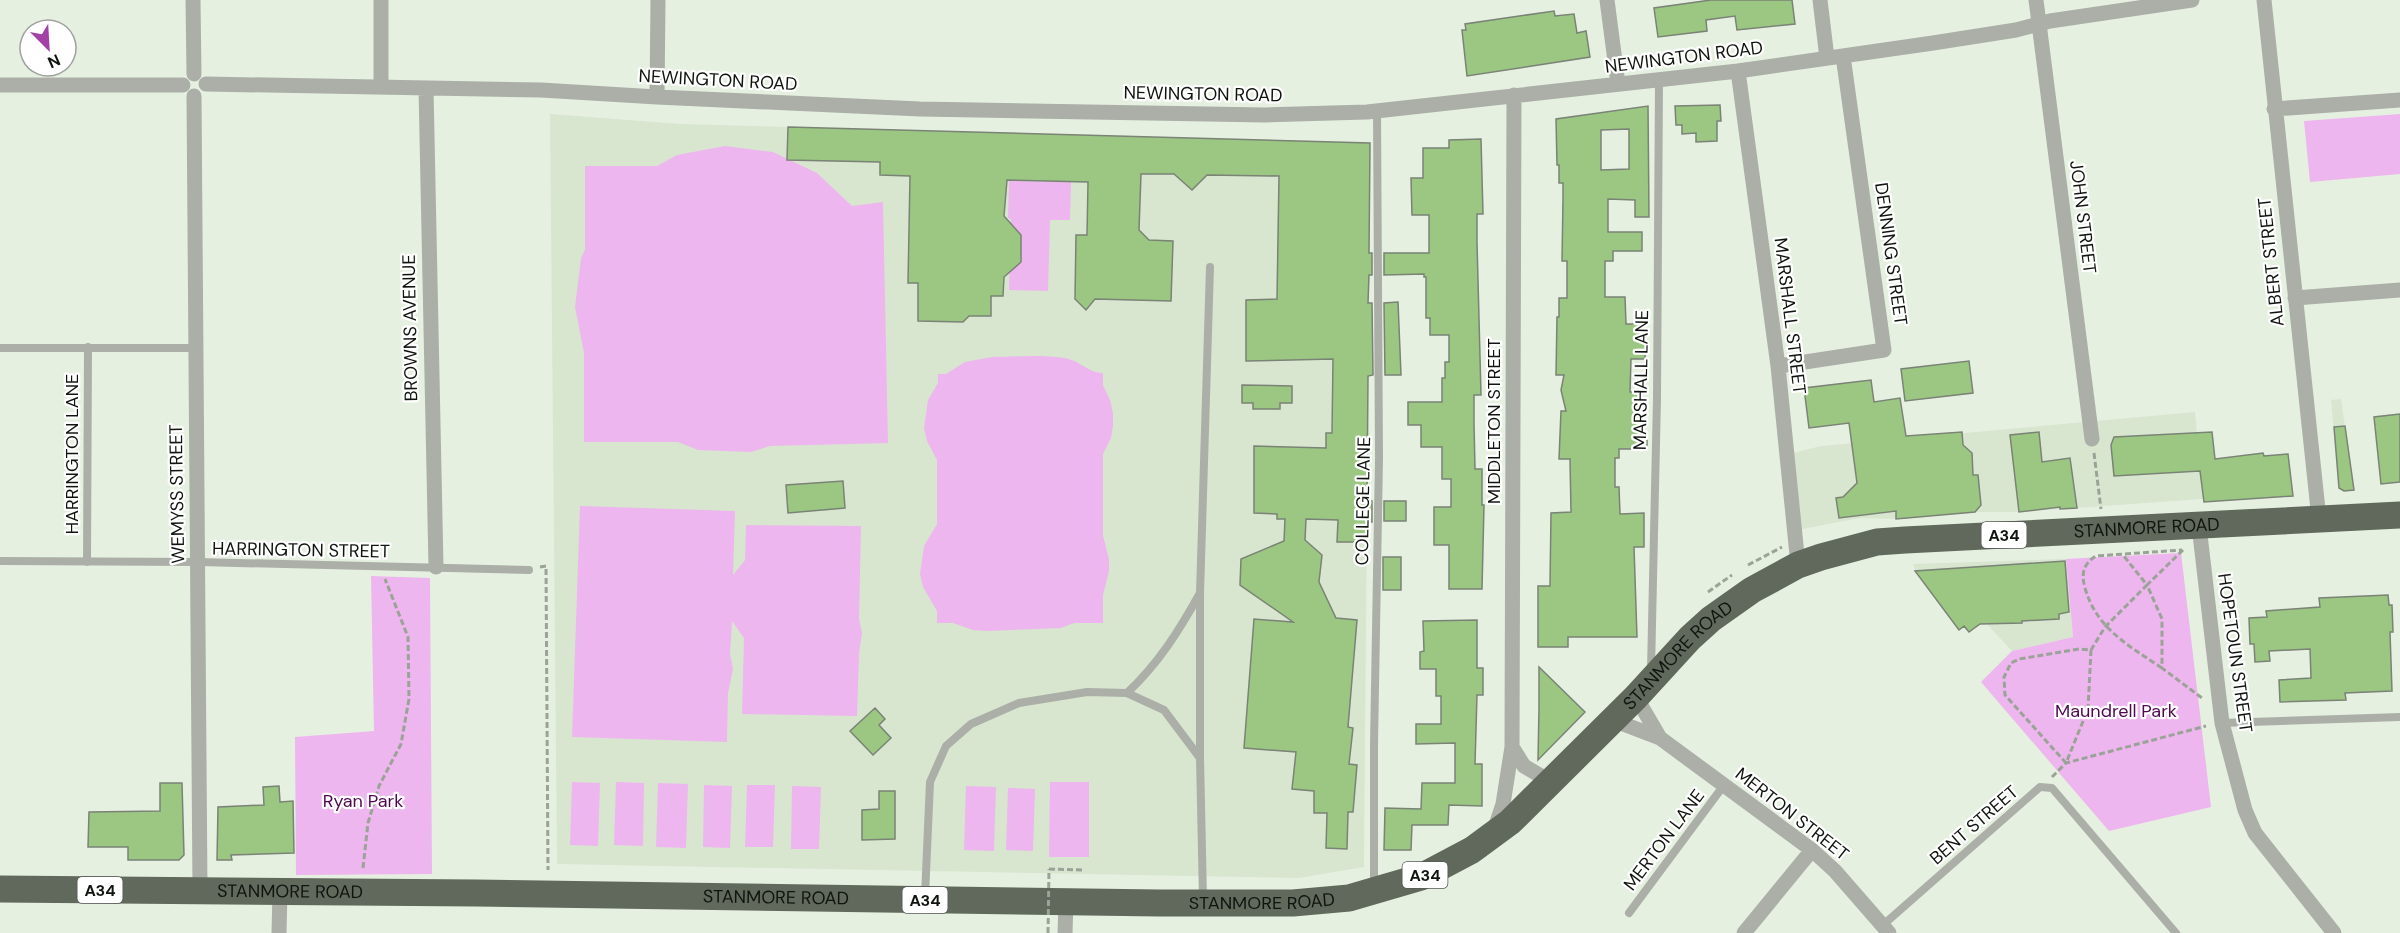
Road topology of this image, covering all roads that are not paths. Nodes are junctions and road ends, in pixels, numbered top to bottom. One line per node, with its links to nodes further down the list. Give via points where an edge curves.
1 (193, 0): 16 (street, WEMYSS STREET)
2 (381, 0): 17 (street)
3 (658, 0): 20 (street)
4 (1607, 0): 14 (street)
5 (1820, 0): 11 (street)
6 (2036, 0): 9 (street, JOHN STREET)
7 (2192, 0): 9 (street, NEWINGTON ROAD)
8 (2264, 0): 22 (street, ALBERT STREET)
9 (2039, 24): 10 (street, NEWINGTON ROAD); 31 (street, JOHN STREET)
10 (1844, 56): 11 (street, NEWINGTON ROAD); 30 (street, DENNING STREET, via 1884,350)
11 (1827, 58): 12 (street, NEWINGTON ROAD)
12 (1738, 71): 13 (street, NEWINGTON ROAD); 30 (street, MARSHALL STREET)
13 (1659, 81): 14 (street, NEWINGTON ROAD); 42 (lane, MARSHALL LANE, via 1657,398)
14 (1618, 84): 19 (street, NEWINGTON ROAD)
15 (0, 85): 16 (street)
16 (190, 85): 17 (street, NEWINGTON ROAD, via 203,93 206,84); 29 (street, WEMYSS STREET)
17 (381, 87): 18 (street, NEWINGTON ROAD)
18 (426, 88): 20 (street, NEWINGTON ROAD); 39 (street, BROWNS AVENUE)
19 (1514, 95): 23 (street, NEWINGTON ROAD); 48 (street, MIDDLETON STREET)
20 (657, 97): 23 (street, NEWINGTON ROAD, via 920,109 1265,115)
21 (2400, 100): 22 (street)
22 (2274, 110): 26 (street, ALBERT STREET)
23 (1377, 111): 54 (lane, COLLEGE LANE, via 1379,458)
24 (1210, 267): 41 (lane)
25 (2400, 290): 26 (street)
26 (2295, 298): 33 (street, ALBERT STREET)
27 (88, 347): 28 (lane); 29 (lane); 37 (lane, HARRINGTON LANE)
28 (0, 348)
29 (194, 348): 38 (street, WEMYSS STREET)
30 (1778, 366): 35 (street, MARSHALL STREET)
31 (2092, 440)
32 (2400, 515): 33 (highway, STANMORE ROAD / A34)
33 (2319, 519): 34 (highway, STANMORE ROAD / A34)
34 (2199, 526): 35 (highway, STANMORE ROAD / A34, via 1887,542); 46 (street, HOPETOUN STREET)
35 (1797, 553): 42 (highway, STANMORE ROAD / A34, via 1711,619)
36 (0, 561): 37 (lane, HARRINGTON STREET)
37 (87, 562): 38 (lane, HARRINGTON STREET)
38 (198, 562): 39 (lane, HARRINGTON STREET); 56 (street, WEMYSS STREET)
39 (435, 567): 40 (lane, HARRINGTON STREET)
40 (529, 570)
41 (1200, 593): 43 (lane, via 1178,633 1150,671); 49 (lane)
42 (1643, 688): 45 (highway, STANMORE ROAD / A34); 47 (street, MERTON STREET)
43 (1127, 693): 49 (lane, via 1164,710); 58 (lane, via 1087,692 1019,703 971,724 946,746 930,782)
44 (2400, 717): 46 (lane)
45 (1613, 720): 47 (street, MERTON STREET); 50 (highway, STANMORE ROAD / A34)
46 (2222, 723): 67 (street, HOPETOUN STREET, via 2255,833)
47 (1660, 738): 51 (street, MERTON STREET)
48 (1512, 747): 50 (street, via 1524,766); 52 (street, MIDDLETON STREET, via 1503,804)
49 (1200, 758): 60 (lane)
50 (1551, 782): 52 (highway, STANMORE ROAD / A34)
51 (1724, 785): 53 (street, MERTON STREET); 61 (lane, MERTON LANE)
52 (1492, 836): 54 (highway, STANMORE ROAD / A34, via 1421,877)
53 (1812, 850): 62 (street, MERTON STREET); 65 (street)
54 (1373, 881): 60 (highway, STANMORE ROAD / A34, via 1349,898 1293,903)
55 (0, 889): 56 (highway, STANMORE ROAD / A34)
56 (200, 891): 57 (highway, STANMORE ROAD / A34)
57 (280, 891): 58 (highway, STANMORE ROAD / A34); 63 (street)
58 (924, 900): 59 (highway, STANMORE ROAD / A34)
59 (1066, 902): 60 (highway, STANMORE ROAD / A34); 64 (street)
60 (1203, 903)
61 (1629, 913)
62 (1886, 929): 66 (lane, BENT STREET, via 2040,787 2052,788)
63 (279, 933)
64 (1065, 933)
65 (1744, 933)
66 (2176, 933)
67 (2334, 933)

